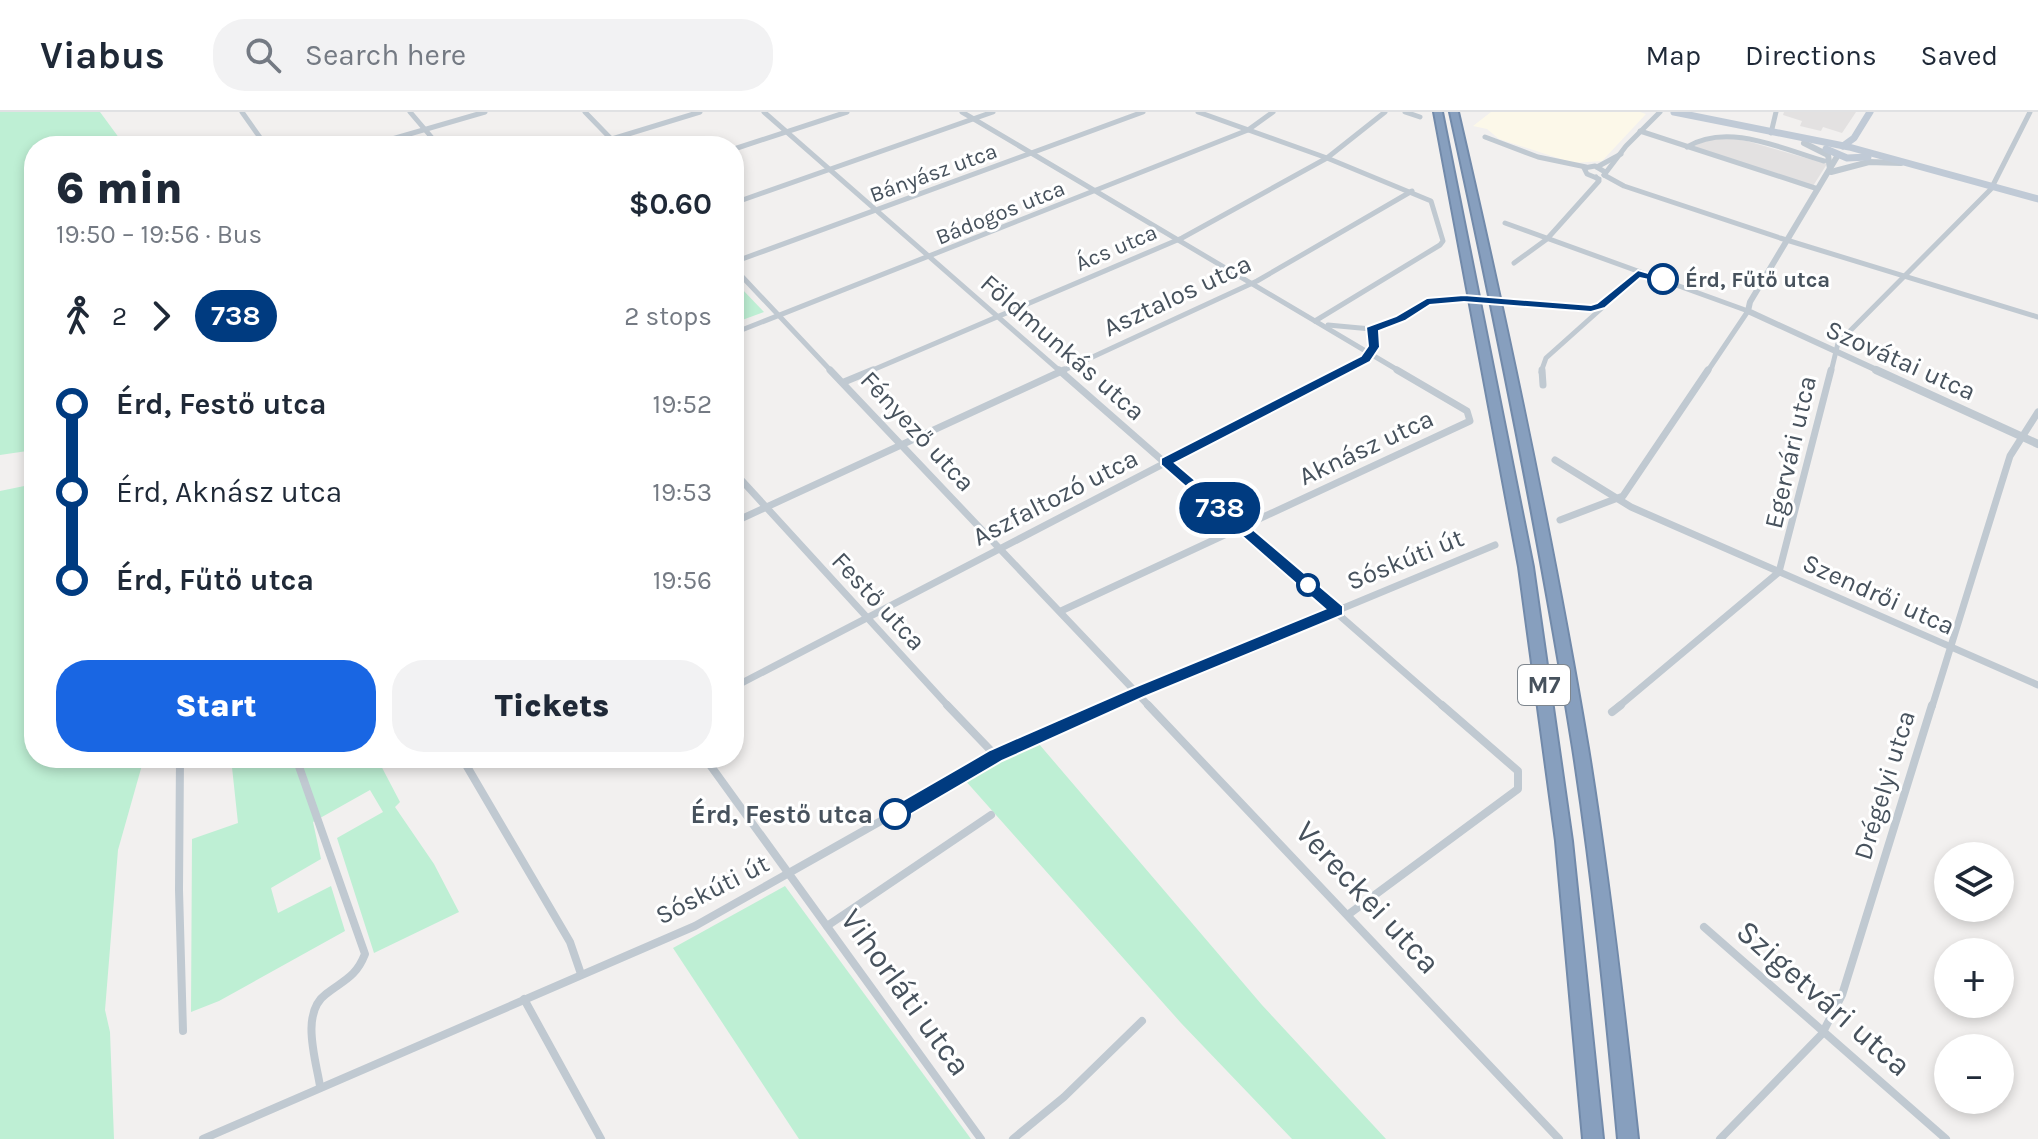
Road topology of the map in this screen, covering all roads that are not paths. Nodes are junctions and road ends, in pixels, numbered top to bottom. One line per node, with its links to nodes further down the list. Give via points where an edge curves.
1 (242, 112): 31 (street)
2 (410, 112): 26 (street)
3 (485, 112): 26 (street)
4 (585, 112): 34 (street)
5 (700, 112): 35 (street)
6 (764, 112): 29 (street, Földmunkás utca)
7 (847, 112): 29 (street)
8 (962, 112): 25 (street)
9 (993, 112): 25 (street)
10 (1143, 112): 44 (street, Bányász utca)
11 (1198, 112): 27 (street)
12 (1273, 112): 27 (street, Bádogos utca)
13 (1385, 112): 47 (street, Ács utca)
14 (1405, 112): 24 (street)
15 (1432, 112): 42 (highway)
16 (1438, 112): 42 (highway, M7)
17 (1454, 112): 40 (highway, M7)
18 (1463, 112): 40 (highway)
19 (1660, 112): 28 (street)
20 (1674, 112): 30 (main road)
21 (1776, 112): 30 (street)
22 (1870, 112): 37 (main road)
23 (2030, 112): 56 (street, Egervári utca)
24 (1420, 117)
25 (974, 119): 44 (street); 52 (street)
26 (424, 130): 32 (street); 33 (street)
27 (1248, 130): 47 (street); 58 (street, Bádogos utca)
28 (1640, 131): 41 (street); 45 (street)
29 (787, 132): 39 (street); 52 (street, Földmunkás utca)
30 (1771, 133): 38 (main road); 43 (main road)
31 (259, 136)
32 (403, 136)
33 (430, 136)
34 (609, 136)
35 (622, 136)
36 (1485, 137): 53 (street)
37 (1854, 138): 43 (main road); 46 (main road)
38 (1804, 143): 43 (main road); 54 (street, via 1828,155)
39 (744, 146)
40 (1462, 146): 134 (highway, M7, via 1567,660 1595,840)
41 (1687, 147): 49 (street, via 1702,137 1722,136); 57 (street)
42 (1445, 148): 133 (highway, M7, via 1514,498 1550,724)
43 (1838, 149): 46 (main road); 48 (main road); 54 (street)
44 (1032, 153): 58 (street); 62 (street, Bányász utca)
45 (1623, 153): 51 (street); 55 (street)
46 (1858, 153): 48 (main road); 50 (main road)
47 (1327, 158): 59 (street); 65 (street, Ács utca)
48 (1850, 158): 54 (street)
49 (1824, 161)
50 (1903, 163): 54 (street, via 1869,162); 56 (main road)
51 (1597, 167): 53 (street); 55 (street)
52 (830, 169): 60 (street); 62 (street, Földmunkás utca)
53 (1585, 170): 55 (street)
54 (1831, 172): 57 (street)
55 (1600, 175): 64 (street); 66 (street)
56 (1993, 187): 61 (main road); 72 (street, Egervári utca)
57 (1818, 189): 66 (street)
58 (1096, 191): 65 (street); 67 (street, Bádogos utca)
59 (1412, 191): 73 (street, Asztalos utca); 81 (street, via 1431,201 1443,241)
60 (744, 199)
61 (2038, 199)
62 (875, 210): 67 (street, Földmunkás utca); 68 (street, Bányász utca)
63 (1505, 223): 64 (street)
64 (1547, 239): 69 (street); 70 (street)
65 (1178, 240): 73 (street); 79 (street, Ács utca)
66 (1789, 241): 72 (street); 77 (street)
67 (929, 257): 78 (street, Bádogos utca); 79 (street, Földmunkás utca)
68 (744, 261)
69 (1514, 263)
70 (1641, 273): 76 (street); 77 (street)
71 (744, 277): 78 (street, Fényező utca)
72 (1907, 277): 80 (street); 84 (street, Egervári utca)
73 (1253, 283): 81 (street); 86 (street, Asztalos utca)
74 (1464, 299): 83 (street, via 1427,302)
75 (1505, 302): 76 (street)
76 (1601, 306): 88 (street, via 1546,358)
77 (1748, 311): 84 (street, Szovátai utca); 96 (street)
78 (778, 316): 82 (street, Bádogos utca); 87 (street, Fényező utca)
79 (998, 317): 86 (street, Földmunkás utca); 87 (street, Ács utca)
80 (2038, 317)
81 (1315, 321): 83 (street); 85 (street)
82 (744, 329)
83 (1371, 329): 85 (street)
84 (1834, 352): 90 (street, Szovátai utca); 103 (street, Egervári utca)
85 (1371, 353): 94 (street, Aszfaltozó utca); 100 (street, Aknász utca, via 1467,411 1470,421)
86 (1062, 371): 91 (street, Asztalos utca); 94 (street, Földmunkás utca)
87 (844, 382): 91 (street, Fényező utca)
88 (1543, 385)
89 (2038, 412): 90 (street, Drégelyi utca)
90 (2020, 436): 92 (street, Szovátai utca); 107 (street, Drégelyi utca)
91 (902, 444): 97 (street, Asztalos utca); 102 (street, Fényező utca)
92 (2038, 444)
93 (1555, 460): 96 (street, Szendrői utca)
94 (1166, 462): 100 (street, Földmunkás utca); 102 (street, Aszfaltozó utca)
95 (744, 483): 97 (street, Festő utca)
96 (1617, 500): 99 (street); 103 (street, Szendrői utca)
97 (767, 507): 98 (street, Asztalos utca); 106 (street, Festő utca)
98 (744, 517)
99 (1560, 520)
100 (1242, 527): 104 (street, Aknász utca); 105 (street, Földmunkás utca)
101 (1495, 545): 105 (street, Sóskúti út)
102 (1000, 548): 104 (street, Fényező utca); 106 (street, Aszfaltozó utca)
103 (1779, 572): 107 (street, Szendrői utca); 111 (street)
104 (1061, 611): 110 (street, Fényező utca)
105 (1337, 611): 110 (street, Sóskúti út); 119 (street, via 1518,771 1518,789)
106 (865, 618): 108 (street, Aszfaltozó utca); 112 (street, Festő utca)
107 (1949, 646): 109 (street, Szendrői utca); 126 (street, Drégelyi utca, via 1842,995)
108 (744, 682)
109 (2038, 685)
110 (1138, 692): 112 (street, Sóskúti út); 119 (street, Vereckei utca)
111 (1612, 712)
112 (996, 756): 118 (street, Sóskúti út)
113 (180, 768): 125 (street)
114 (300, 768): 127 (street, via 365,954 350,982 315,1006)
115 (468, 768): 122 (street, via 570,942)
116 (712, 768): 118 (street, Vihorláti utca)
117 (991, 815): 120 (street)
118 (789, 875): 120 (street, Vihorláti utca); 122 (street, Sóskúti út, via 695,926)
119 (1349, 914): 132 (street, Vereckei utca)
120 (827, 926): 130 (street, Vihorláti utca)
121 (1704, 927): 126 (street, Szigetvári utca)
122 (581, 974): 123 (street, Sóskúti út)
123 (524, 999): 127 (street, Sóskúti út); 129 (street)
124 (1142, 1021): 131 (street)
125 (183, 1031)
126 (1822, 1034): 135 (street, Drégelyi utca); 136 (street, Szigetvári utca)
127 (320, 1086): 128 (street, Sóskúti út)
128 (203, 1139)
129 (601, 1139)
130 (981, 1139)
131 (1013, 1139)
132 (1559, 1139)
133 (1593, 1139)
134 (1628, 1139)
135 (1720, 1139)
136 (1946, 1139)

